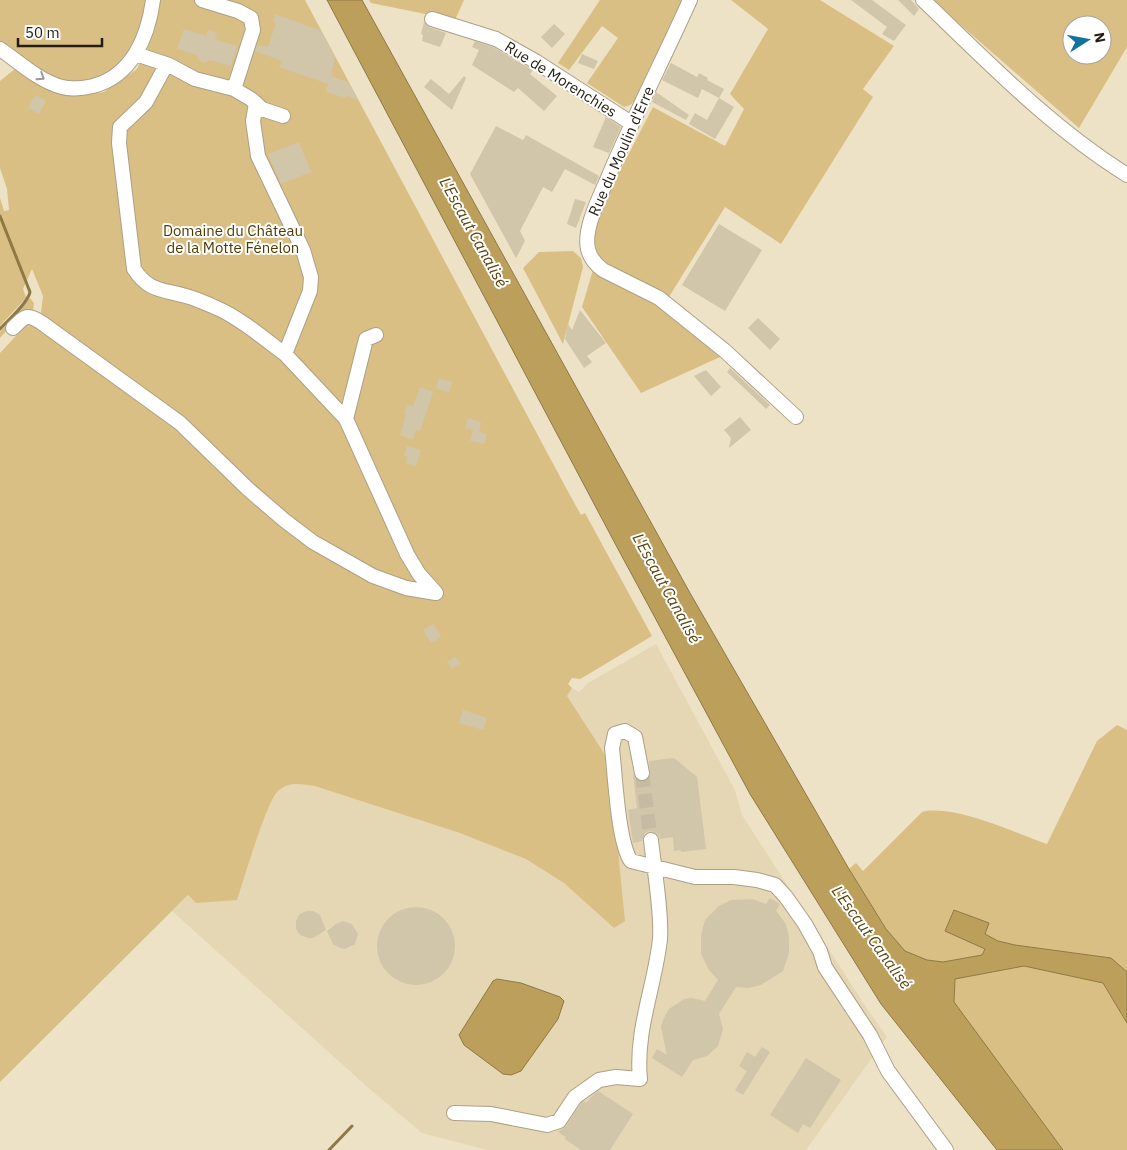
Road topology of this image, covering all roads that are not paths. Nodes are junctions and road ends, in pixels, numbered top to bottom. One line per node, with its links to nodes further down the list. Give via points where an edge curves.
1 (153, 0): 7 (street, via 145,35)
2 (202, 0): 9 (street, via 251,18 253,30)
3 (690, 0): 12 (street, Rue du Moulin d'Erre)
4 (923, 0): 13 (street, via 1024,98 1073,139)
5 (432, 18): 12 (street, Rue de Morenchies, via 496,39)
6 (0, 48): 7 (street, one-way to 7, via 50,82 72,89 108,80)
7 (136, 54): 8 (street)
8 (169, 65): 9 (street, via 195,79); 16 (street, via 146,102 120,127 134,269 149,286 186,296 233,316)
9 (234, 89): 10 (street)
10 (256, 103): 11 (street); 16 (street, via 253,122 258,156 303,250 311,276 310,292)
11 (283, 116)
12 (632, 122): 17 (street, Rue du Moulin d'Erre, via 590,221 588,248 595,264 659,298 725,352)
13 (1127, 175)
14 (13, 328): 18 (street, via 28,316 42,323 180,423 248,489 313,542 374,576 406,588 436,593 407,554)
15 (376, 335): 18 (street, via 366,339)
16 (285, 354): 18 (street)
17 (796, 417)
18 (346, 419)
19 (642, 773): 21 (street, via 635,738 625,732 615,734 612,748 626,854 631,861)
20 (650, 840): 21 (street)
21 (654, 867): 22 (street, via 660,938 641,1033 640,1079 616,1077 600,1080 575,1097 559,1121 547,1125 490,1114); 23 (street, via 695,877 734,877 775,885 805,924 825,968 870,1035 888,1071)
22 (454, 1113)
23 (946, 1150)

